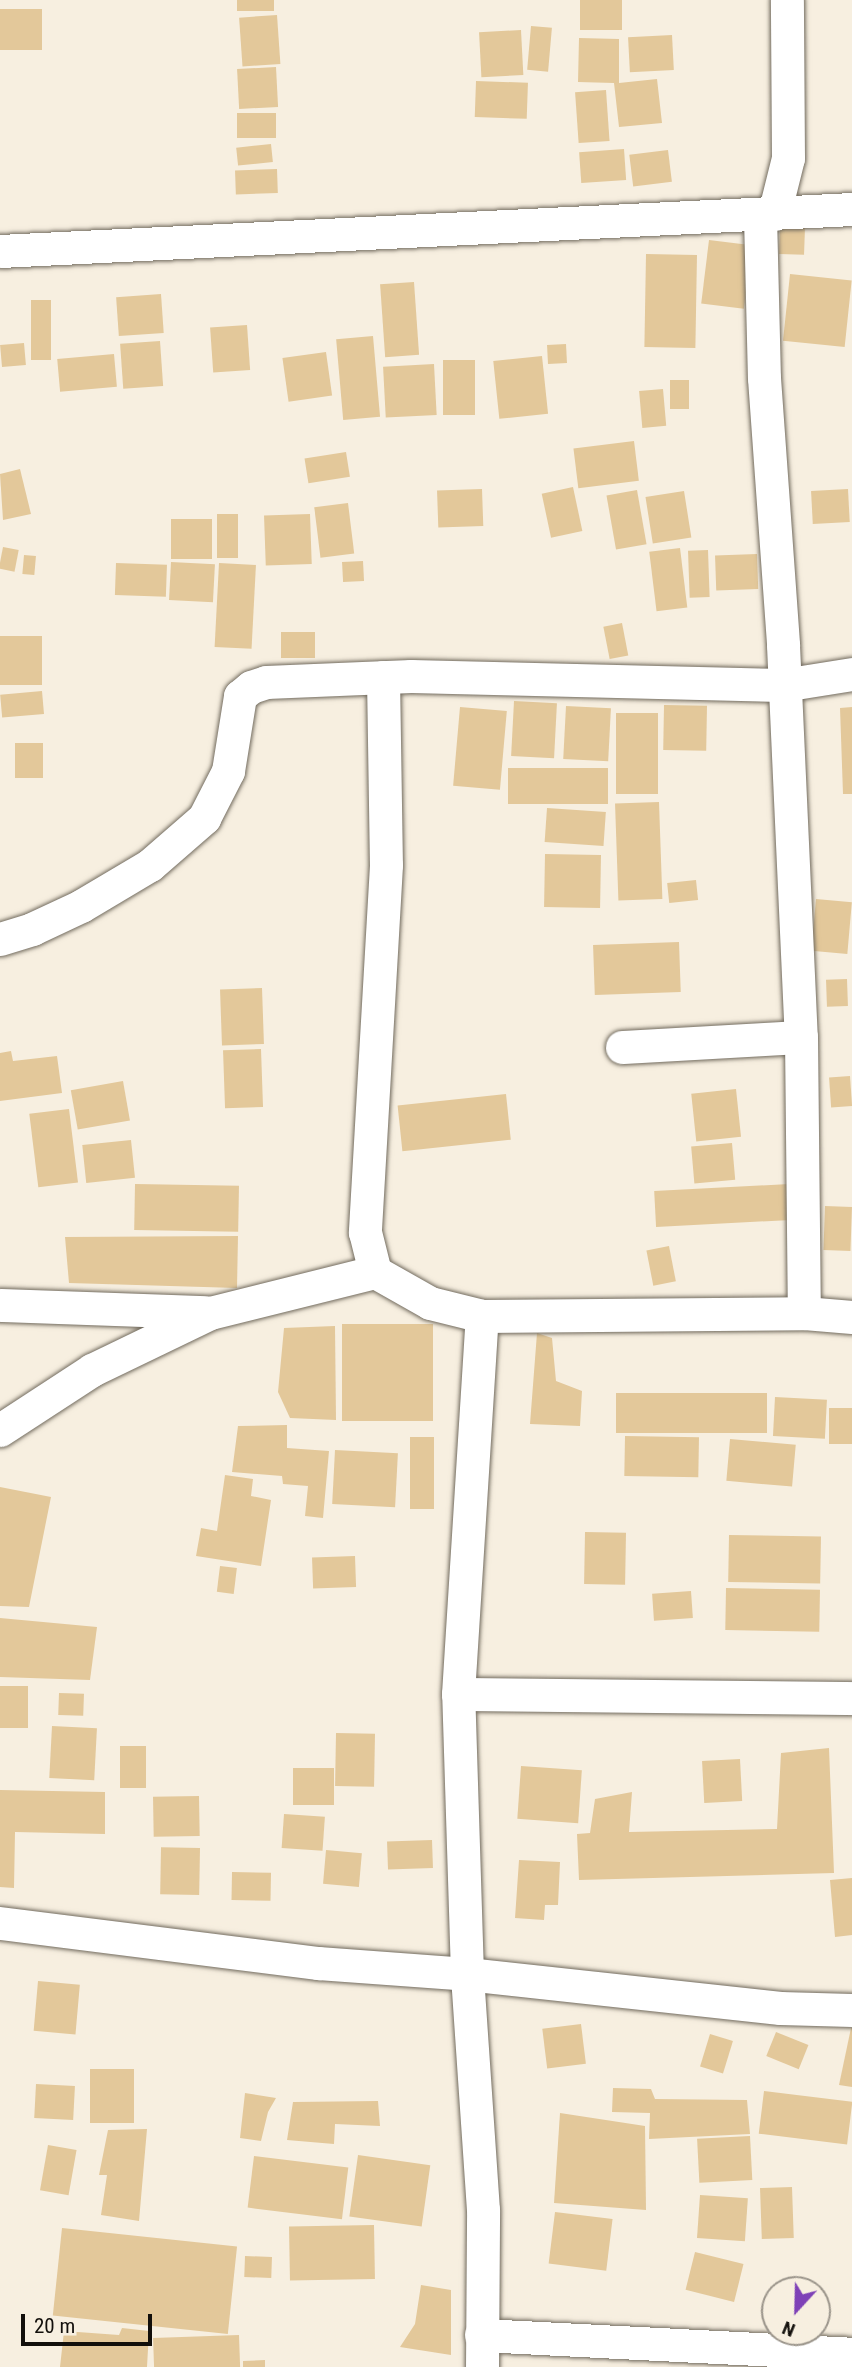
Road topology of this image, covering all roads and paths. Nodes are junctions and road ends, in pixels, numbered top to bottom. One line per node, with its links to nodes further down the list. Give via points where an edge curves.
1 (787, 0): 3 (street, via 788,158)
2 (852, 209): 3 (street)
3 (767, 215): 4 (street); 7 (street, via 764,378)
4 (0, 251)
5 (852, 674): 7 (street)
6 (383, 677): 7 (street); 8 (street, via 266,682 251,687 240,696 228,771 204,818 150,865 44,923); 11 (street, via 386,865 365,1232)
7 (783, 685): 9 (street)
8 (0, 939)
9 (801, 1037): 10 (street); 14 (street)
10 (622, 1047)
11 (375, 1272): 13 (street); 15 (street, via 430,1303)
12 (0, 1305): 13 (street)
13 (210, 1313): 17 (street, via 92,1370)
14 (804, 1313): 15 (street); 16 (street)
15 (482, 1315): 18 (street)
16 (852, 1317)
17 (0, 1430)
18 (458, 1694): 19 (street); 21 (street)
19 (852, 1698)
20 (0, 1923): 21 (street, via 317,1963)
21 (467, 1974): 22 (street, via 780,2008); 23 (street, via 483,2210)
22 (852, 2010)
23 (481, 2351): 24 (street)
24 (852, 2354)

